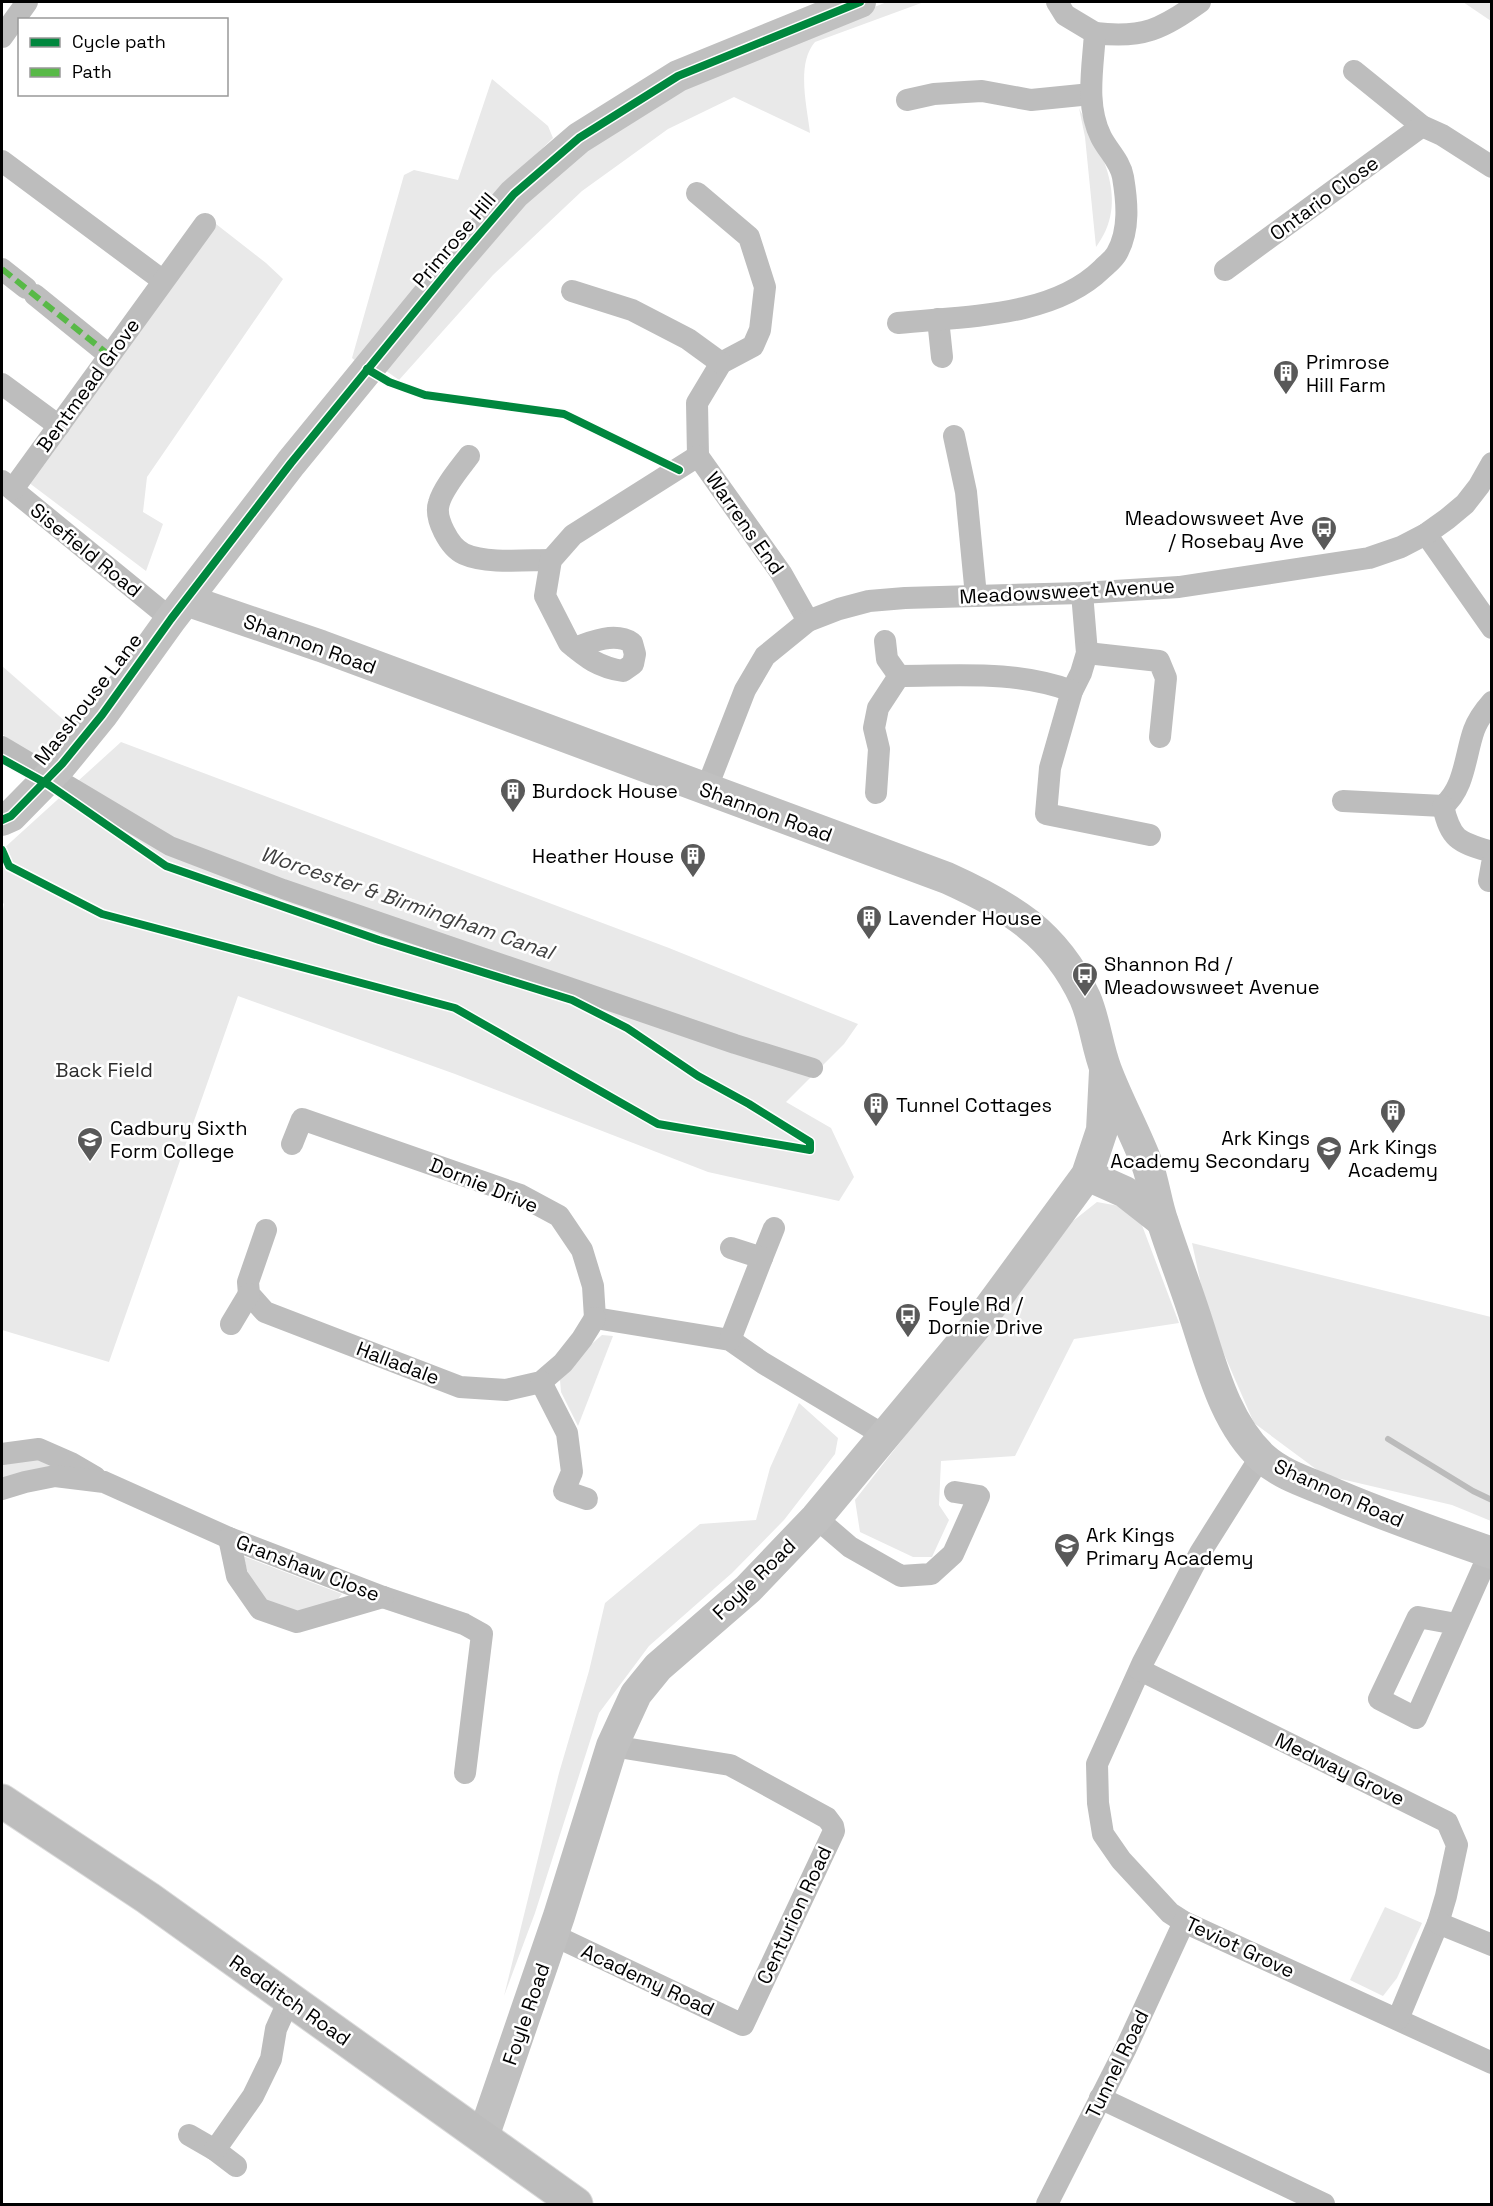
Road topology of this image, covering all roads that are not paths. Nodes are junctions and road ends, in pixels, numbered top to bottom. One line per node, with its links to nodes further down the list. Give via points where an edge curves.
1 (27, 2): 6 (street)
2 (860, 2): 35 (street, Primrose Hill, via 678,76 579,138 514,194 291,463)
3 (1057, 2): 5 (street, via 1065,15)
4 (1200, 2): 5 (street, via 1157,29 1120,36)
5 (1095, 33): 8 (street)
6 (2, 37)
7 (1354, 71): 10 (street)
8 (1091, 94): 9 (street, via 1031,100 982,91); 19 (street, via 1101,136 1122,174 1127,211 1117,254 1091,279 1060,297 1010,312)
9 (907, 100)
10 (1422, 126): 12 (street); 16 (street, Ontario Close)
11 (2, 161): 17 (street)
12 (1491, 167)
13 (697, 193): 23 (street, via 749,237 765,287 760,330 753,346)
14 (205, 224): 17 (street, Bentmead Grove)
15 (2, 269): 21 (street)
16 (1225, 270)
17 (162, 280): 21 (street, Bentmead Grove)
18 (572, 291): 23 (street, via 632,310 688,339)
19 (938, 319): 20 (street); 22 (street)
20 (898, 323)
21 (110, 355): 25 (street, Bentmead Grove)
22 (942, 357)
23 (721, 363): 28 (street, via 697,403)
24 (2, 384): 25 (street)
25 (59, 426): 30 (street, Bentmead Grove)
26 (954, 436): 34 (street, via 966,492)
27 (469, 456): 32 (street, via 438,504 443,533 453,546 464,554 497,561)
28 (698, 456): 32 (street, Warrens End, via 573,535); 36 (street, Warrens End, via 781,573)
29 (1491, 463): 31 (street, Meadowsweet Avenue, via 1465,504)
30 (7, 485): 35 (street, Sisefield Road)
31 (1426, 534): 33 (street, Meadowsweet Avenue, via 1369,558 1179,587); 37 (street)
32 (551, 560): 39 (street, via 545,596)
33 (1082, 592): 34 (street, Meadowsweet Avenue); 40 (street)
34 (976, 596): 36 (street, Meadowsweet Avenue, via 869,601)
35 (178, 610): 45 (street, Shannon Road, via 321,646); 49 (street, Masshouse Lane, via 62,764 11,816)
36 (808, 621): 45 (street, Meadowsweet Avenue, via 765,656 745,690)
37 (1491, 628)
38 (885, 641): 41 (street, via 887,659)
39 (575, 648)
40 (1087, 653): 42 (street); 44 (street, via 1159,662 1166,678)
41 (899, 676): 42 (street, via 988,674 1047,682); 46 (street, via 878,708 874,729 879,749)
42 (1072, 691): 50 (street, via 1050,768 1046,814)
43 (1491, 702): 48 (street, via 1474,728 1457,790)
44 (1160, 737)
45 (706, 790): 52 (street, Shannon Road, via 947,878 1024,919 1051,946 1085,998)
46 (876, 793)
47 (1343, 801): 48 (street)
48 (1443, 806): 51 (street, via 1455,838)
49 (2, 820)
50 (1150, 835)
51 (1491, 852)
52 (1105, 1068): 53 (street, Foyle Road); 54 (street, Shannon Road)
53 (1102, 1130): 54 (street); 57 (street, Foyle Road)
54 (1136, 1137): 56 (street, Shannon Road)
55 (292, 1144): 65 (street, Dornie Drive, via 302,1119 520,1195 559,1216 582,1250 592,1286)
56 (1147, 1165): 58 (street); 59 (street, Shannon Road)
57 (1087, 1175): 58 (street, Shannon Road); 69 (street, Foyle Road, via 976,1326)
58 (1136, 1200): 59 (street, Shannon Road)
59 (1162, 1221): 71 (street, Shannon Road, via 1211,1369 1239,1429)
60 (774, 1228): 63 (street)
61 (266, 1230): 64 (street, via 248,1282)
62 (731, 1248): 63 (street)
63 (762, 1258): 67 (street)
64 (249, 1294): 66 (street); 68 (street, Halladale, via 265,1312 460,1387 506,1390)
65 (595, 1318): 67 (street); 68 (street, Halladale, via 582,1340)
66 (231, 1324)
67 (730, 1340): 69 (street)
68 (541, 1382): 75 (street, via 567,1433 572,1472 564,1491)
69 (885, 1436): 76 (street, Foyle Road)
70 (2, 1454): 72 (street, via 39,1449)
71 (1261, 1456): 78 (street, Shannon Road, via 1277,1470 1355,1503); 81 (street, Teviot Grove, via 1200,1553)
72 (105, 1482): 73 (street, Granshaw Close, via 55,1476); 77 (street, Granshaw Close)
73 (2, 1489)
74 (955, 1492): 76 (street, via 979,1496 953,1554 931,1575 901,1575 850,1547)
75 (588, 1499)
76 (816, 1518): 82 (street, Foyle Road, via 748,1589 658,1667 636,1694)
77 (229, 1538): 79 (street, Granshaw Close); 79 (street, via 237,1576 260,1609 297,1622)
78 (1490, 1552): 80 (street)
79 (383, 1597): 83 (street, Granshaw Close, via 464,1624 482,1634)
80 (1456, 1624)
81 (1140, 1670): 85 (street, Teviot Grove, via 1097,1764 1098,1803 1104,1834 1121,1860 1170,1913); 86 (street, Medway Grove, via 1447,1822 1457,1845)
82 (612, 1746): 87 (street, Foyle Road); 91 (street, Centurion Road, via 730,1765 826,1818 833,1826)
83 (465, 1773)
84 (2, 1801): 89 (highway, Redditch Road, via 148,1898)
85 (1184, 1922): 90 (street, Teviot Grove); 93 (street, Tunnel Road)
86 (1438, 1923): 88 (street); 90 (street, Medway Grove)
87 (553, 1935): 91 (street, Academy Road); 95 (street, Foyle Road)
88 (1491, 1945)
89 (290, 2001): 95 (highway, Redditch Road); 96 (street, via 276,2029 267,2069)
90 (1398, 2019): 92 (street, Teviot Grove)
91 (742, 2025)
92 (1491, 2063)
93 (1100, 2098): 99 (street, Tunnel Road); 100 (street)
94 (189, 2135): 96 (street)
95 (483, 2137): 98 (highway, Redditch Road)
96 (215, 2150): 97 (street)
97 (236, 2166)
98 (576, 2205)
99 (1047, 2205)
100 (1324, 2205)

